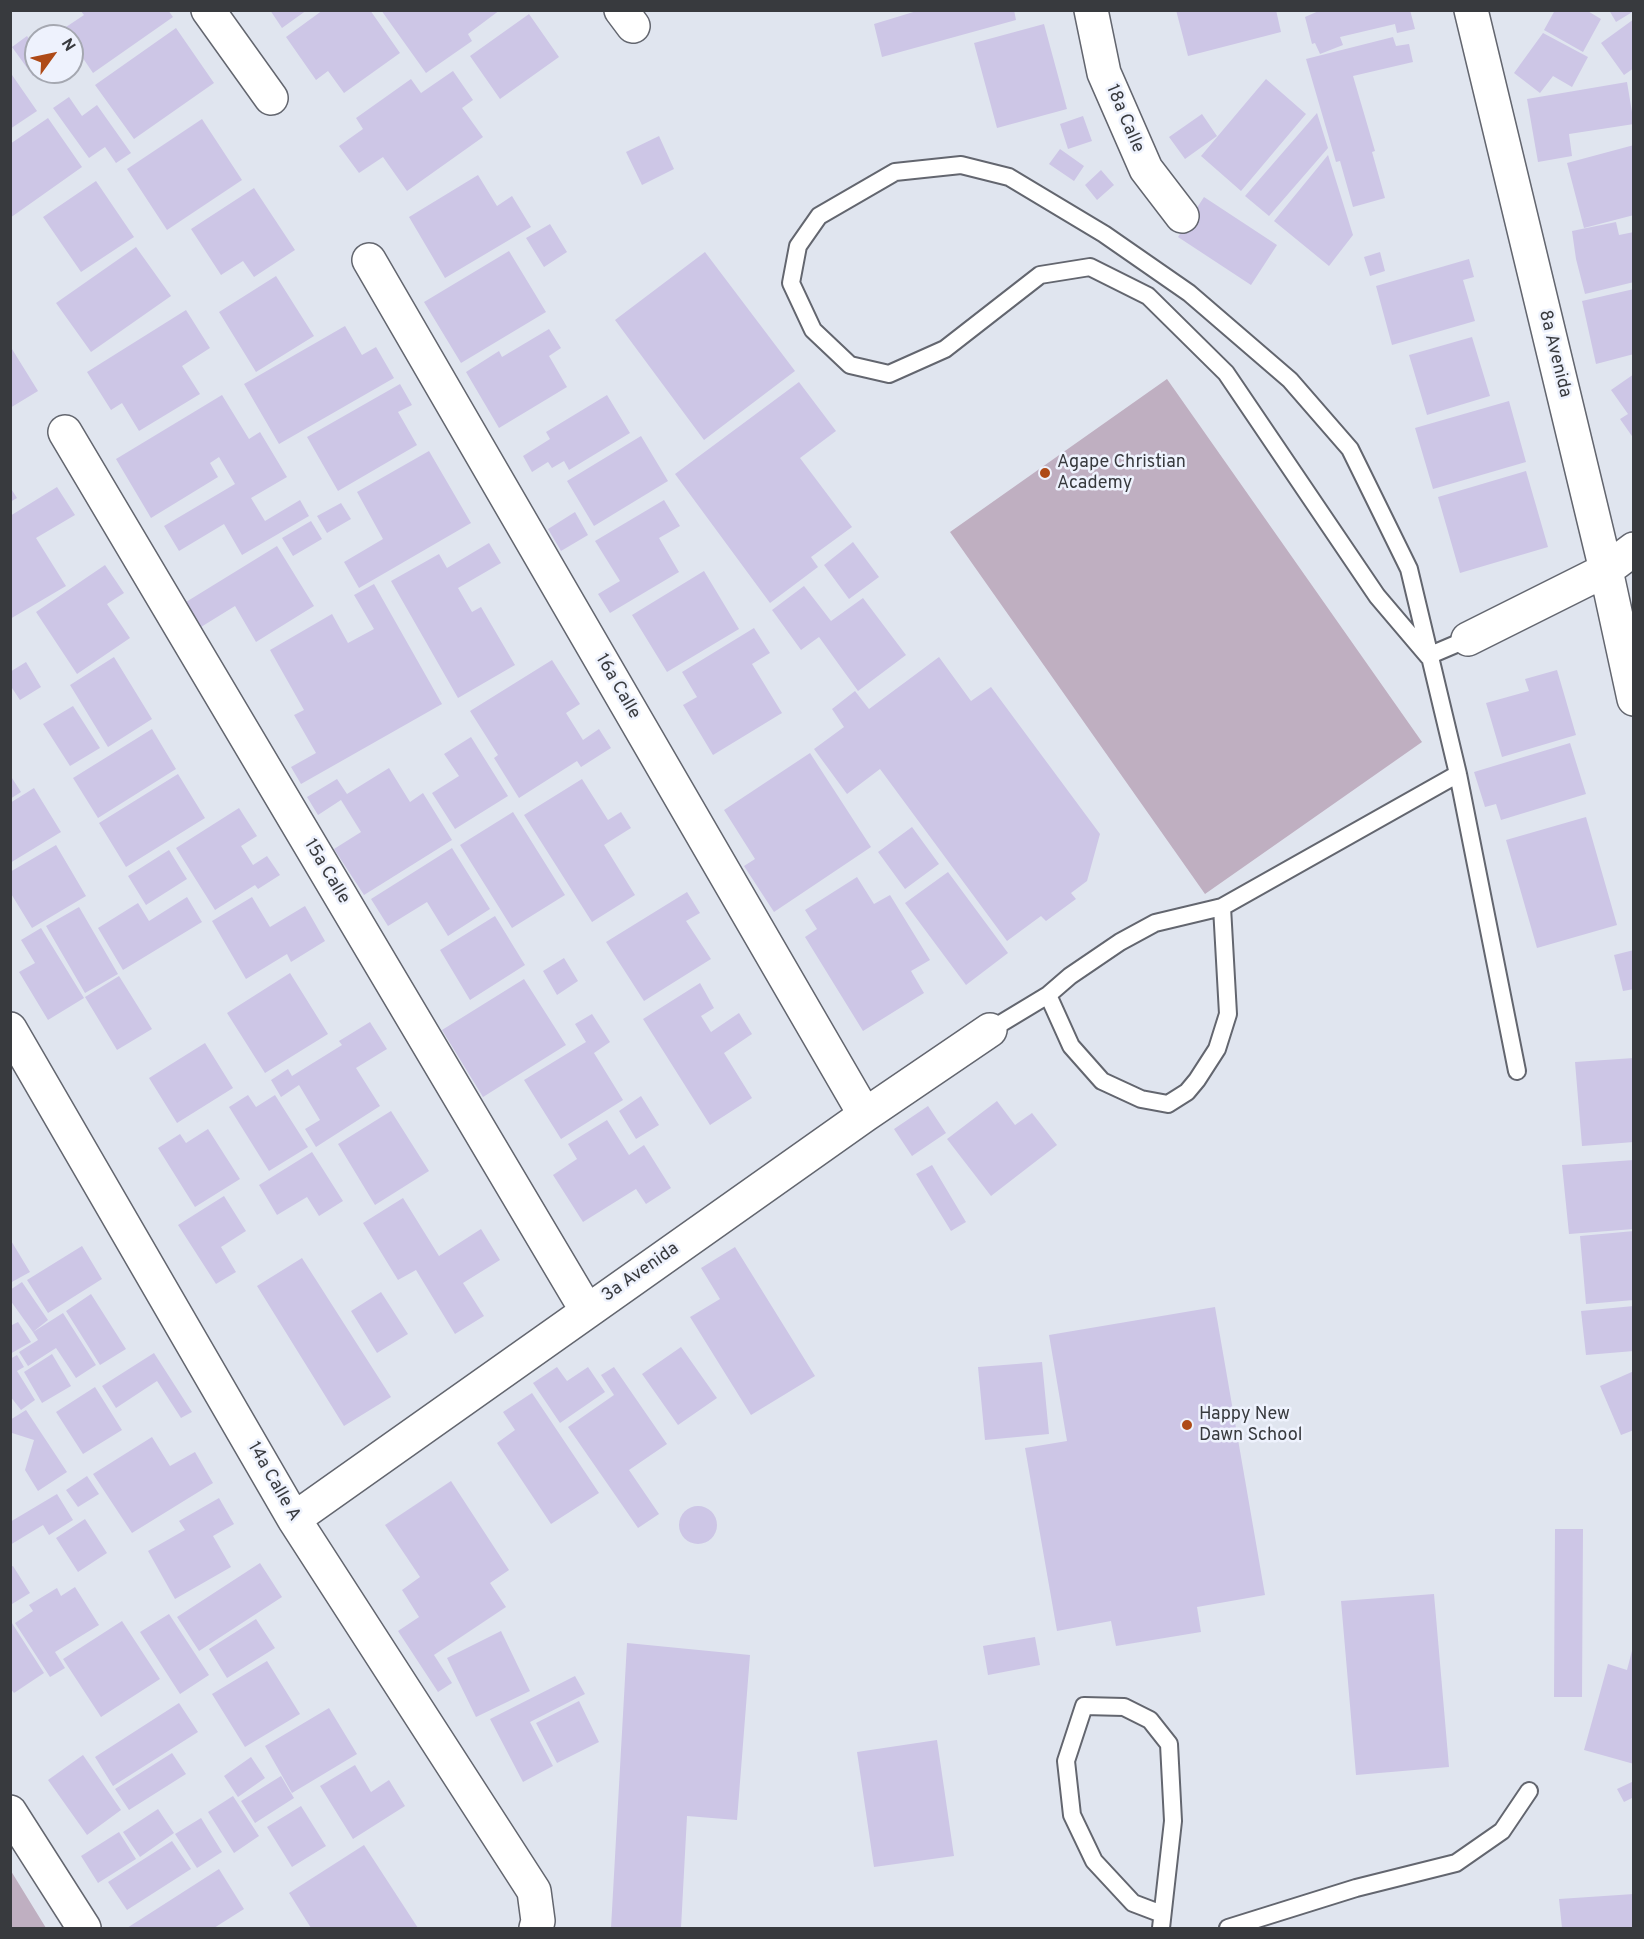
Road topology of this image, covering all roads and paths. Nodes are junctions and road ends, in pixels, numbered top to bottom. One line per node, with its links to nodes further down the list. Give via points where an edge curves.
1 (208, 10): 4 (street)
2 (1091, 10): 5 (street, 18a Calle, via 1104,73 1146,169)
3 (1478, 16): 9 (street, 8a Avenida)
4 (271, 98)
5 (1182, 216)
6 (369, 260): 19 (street, 16a Calle)
7 (66, 432): 20 (street, 15a Calle)
8 (1634, 549): 9 (street)
9 (1606, 570): 10 (street); 12 (street, 8a Avenida)
10 (1468, 639): 11 (lane)
11 (1428, 656): 11 (lane, via 1409,569 1350,449 1290,380 1189,293 1104,234 1009,177 961,165 895,172 819,216 798,246 791,283 813,330 850,365 889,374 945,349 1040,275 1090,267 1148,296 1226,373 1377,596); 13 (lane)
12 (1634, 699)
13 (1458, 774): 14 (lane); 18 (lane)
14 (1222, 908): 15 (lane, via 1155,923 1120,942); 15 (lane, via 1228,1014 1217,1049 1197,1080 1168,1104 1141,1099 1102,1081 1071,1046)
15 (1048, 995): 17 (lane)
16 (10, 1029): 21 (street, 14a Calle A)
17 (990, 1030): 19 (street, 3a Avenida)
18 (1517, 1071)
19 (865, 1114): 20 (street, 3a Avenida)
20 (587, 1311): 21 (street, 3a Avenida)
21 (294, 1519): 26 (street, 14a Calle A, via 534,1891)
22 (1529, 1791): 27 (lane, via 1503,1831 1456,1863 1356,1888)
23 (10, 1812): 25 (street)
24 (1162, 1922): 24 (lane, via 1173,1821 1169,1744 1150,1720 1124,1707 1084,1706 1065,1761 1072,1815 1094,1861 1132,1903)
25 (84, 1929)
26 (536, 1929)
27 (1228, 1929)

